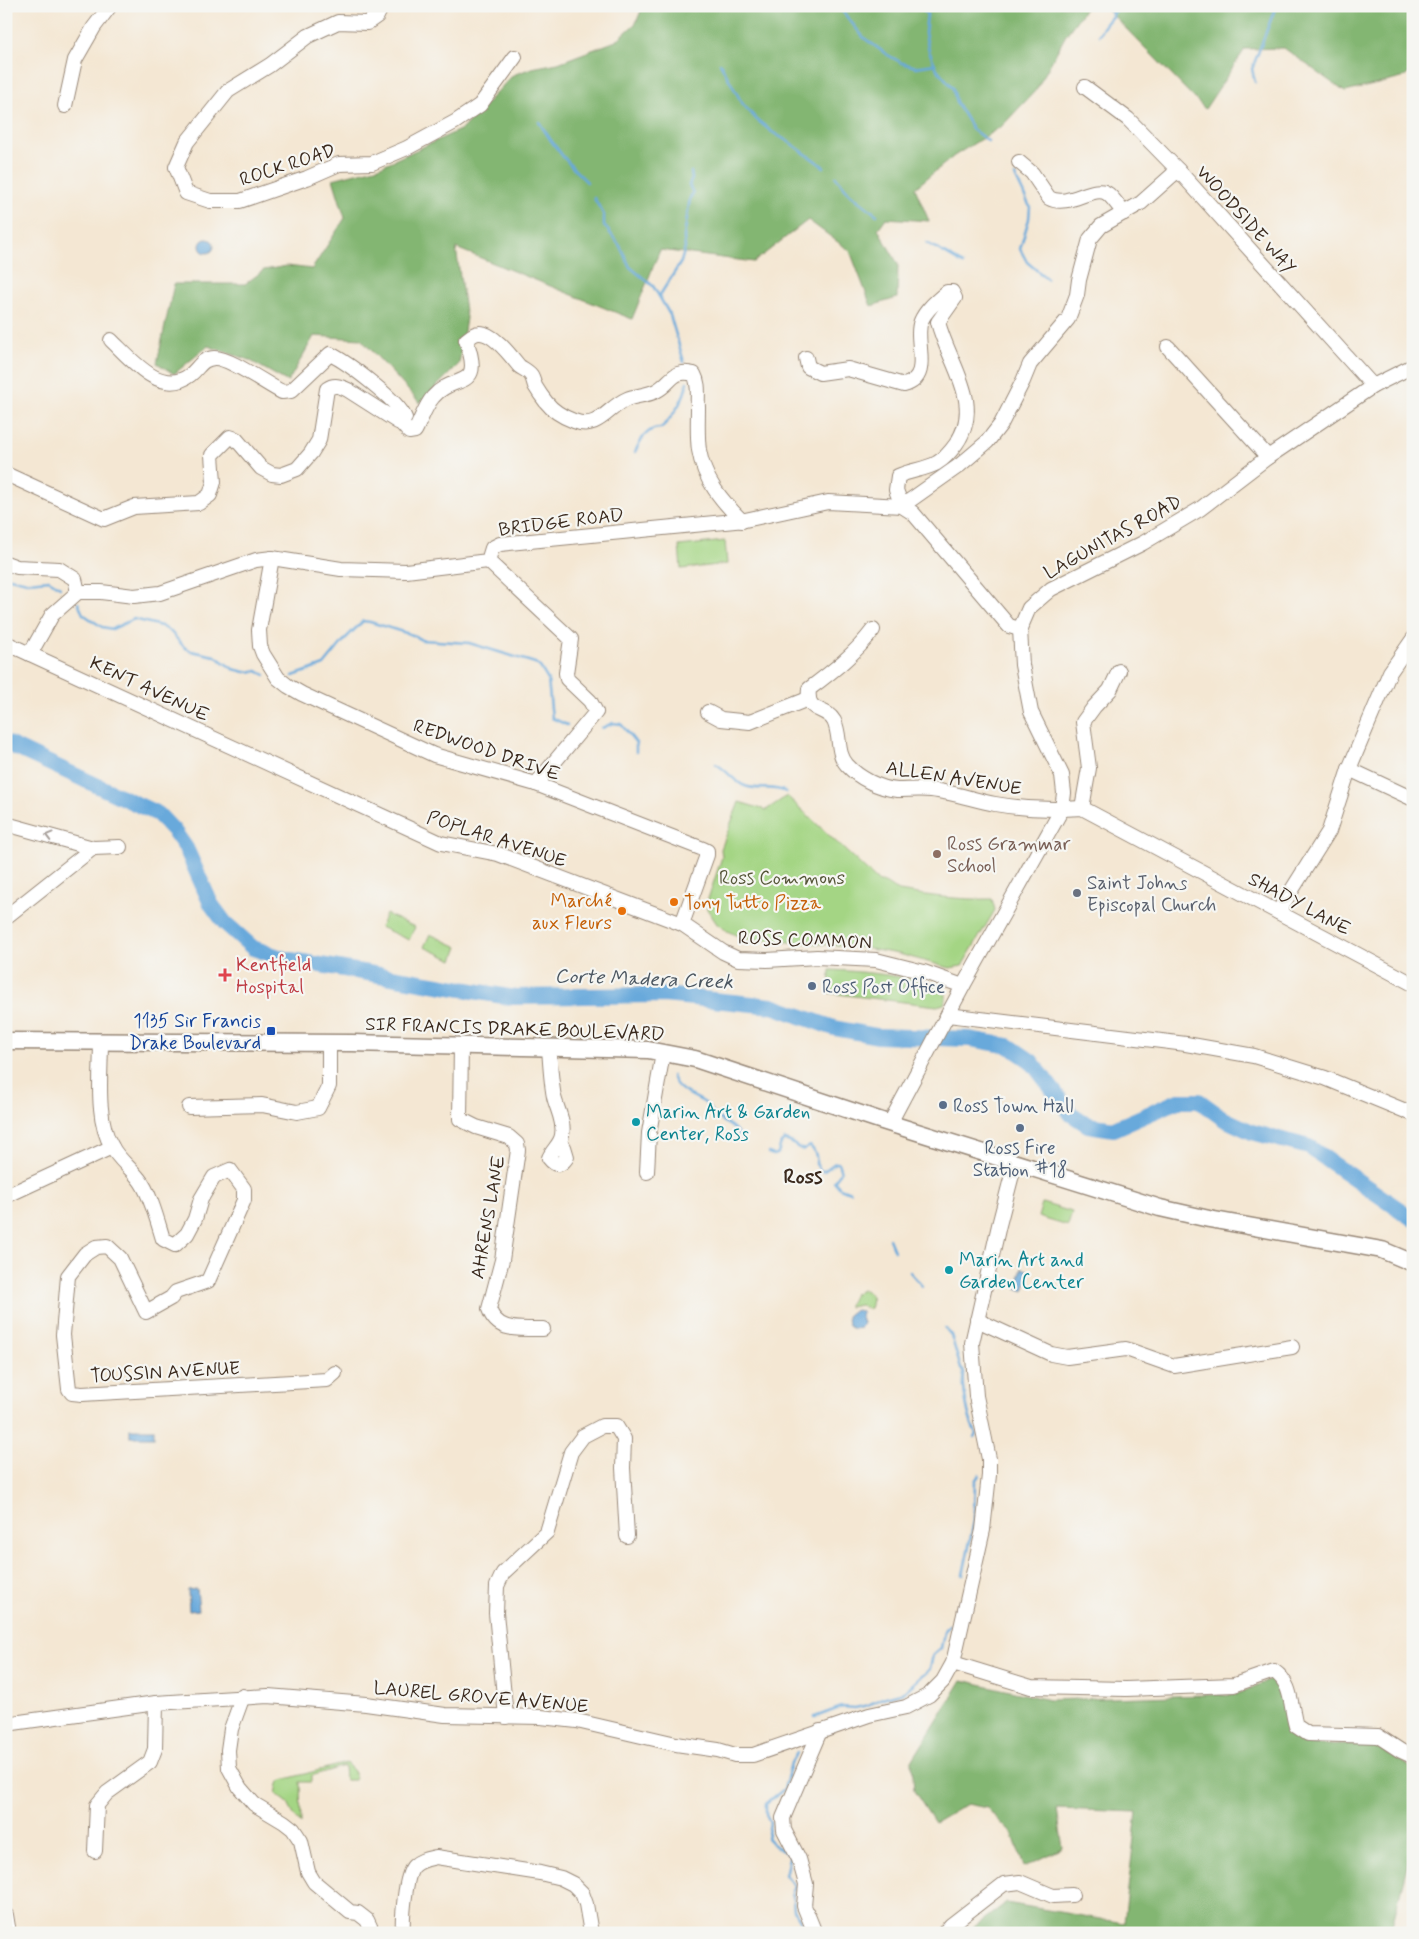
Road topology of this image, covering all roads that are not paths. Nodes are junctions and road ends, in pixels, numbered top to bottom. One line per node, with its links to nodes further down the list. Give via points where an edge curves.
1 (110, 6): 5 (street, via 75,60)
2 (382, 6): 3 (street, ROCK ROAD, via 377,16 367,23 338,22 308,36 228,91 187,142 176,167 186,193 210,201 240,201 339,164 372,163 408,148 480,105)
3 (515, 57)
4 (1085, 86): 7 (street, WOODSIDE WAY, via 1128,119)
5 (64, 106)
6 (1019, 162): 8 (street, via 1054,201 1071,200 1094,192 1107,193)
7 (1178, 170): 8 (street, via 1141,203); 13 (street, WOODSIDE WAY)
8 (1124, 213): 17 (street, via 1102,226 1090,239 1068,319 1030,364 1001,424 960,465)
9 (111, 340): 14 (street, via 150,375 166,382 182,381 203,361 215,358 228,361 282,392 292,391 330,354 344,360 401,410 405,418)
10 (1168, 347): 15 (street)
11 (806, 358): 17 (street, via 808,366 820,373 848,368 904,385 912,383 918,376 920,364 921,322 938,300 952,292 955,298 938,322 964,390 968,419 963,434 939,462 898,476 896,490)
12 (1413, 366): 13 (street, LAGUNITAS ROAD)
13 (1373, 386): 15 (street, LAGUNITAS ROAD)
14 (401, 423): 16 (street, via 348,390 332,386 327,390 319,440 297,469 281,475 272,474 261,468 236,438 230,437 212,455 214,482 210,495 199,502 134,507 104,519); 18 (street, via 410,432 415,431 433,396 463,381 472,367 466,340 480,332 490,337 532,376 546,402 559,414 576,422 592,422 628,398 646,396 658,390 676,374 694,374 699,383 699,449 706,476 721,500)
15 (1268, 457): 23 (street, LAGUNITAS ROAD, via 1200,509 1143,543 1051,589 1029,608)
16 (6, 474)
17 (902, 506): 18 (street, BRIDGE ROAD, via 828,502); 23 (street, via 913,513 1009,626)
18 (742, 520): 20 (street, BRIDGE ROAD, via 500,544 492,548)
19 (272, 558): 20 (street, BRIDGE ROAD, via 341,569 406,571); 22 (street, BRIDGE ROAD, via 256,560 160,593 134,596); 33 (street, REDWOOD DRIVE, via 259,630 260,646 278,678 302,694 434,755)
20 (488, 561): 33 (street, via 571,639 567,679 590,701 596,712)
21 (6, 563): 22 (street, via 18,567 58,569 74,579)
22 (78, 592): 27 (street, via 52,615)
23 (1020, 629): 36 (street, LAGUNITAS ROAD, via 1022,666 1031,712 1062,774)
24 (873, 630): 29 (street, via 843,664 809,689)
25 (1413, 639): 32 (street, via 1390,672)
26 (6, 642): 27 (street, KENT AVENUE)
27 (30, 654): 31 (street, KENT AVENUE)
28 (1119, 670): 35 (street, via 1110,690 1083,722 1089,768)
29 (808, 699): 30 (street, via 750,722 721,719); 36 (street, ALLEN AVENUE, via 810,704 831,717 843,760 866,781 896,790 931,790 997,804)
30 (708, 712)
31 (278, 767): 42 (street, POPLAR AVENUE, via 441,843 498,854)
32 (1349, 769): 34 (street); 40 (street, via 1329,831)
33 (536, 784): 42 (street, REDWOOD DRIVE, via 707,852)
34 (1413, 799)
35 (1082, 808): 36 (street); 40 (street, SHADY LANE)
36 (1062, 809): 44 (street, LAGUNITAS ROAD)
37 (6, 824): 39 (street, one-way to 37)
38 (120, 847): 39 (street)
39 (92, 848): 41 (street)
40 (1278, 912): 43 (street, SHADY LANE)
41 (6, 917)
42 (682, 924): 44 (street, ROSS COMMON, via 738,959 817,957 876,960)
43 (1413, 984)
44 (963, 986): 45 (street, LAGUNITAS ROAD)
45 (948, 1015): 53 (street, via 1186,1044 1254,1056 1325,1078); 54 (street, LAGUNITAS ROAD)
46 (6, 1041): 47 (main road, SIR FRANCIS DRAKE BOULEVARD)
47 (101, 1041): 48 (main road, SIR FRANCIS DRAKE BOULEVARD); 56 (street, TOUSSIN AVENUE, via 101,1111)
48 (329, 1042): 49 (main road, SIR FRANCIS DRAKE BOULEVARD); 52 (street, via 329,1086 318,1108 297,1112 262,1105)
49 (461, 1045): 50 (main road, SIR FRANCIS DRAKE BOULEVARD); 62 (street, AHRENS LANE, via 460,1119 509,1137 517,1144 518,1150 502,1260 489,1309 495,1320 507,1328)
50 (549, 1047): 51 (main road, SIR FRANCIS DRAKE BOULEVARD, via 640,1049); 55 (street, via 554,1098 562,1126)
51 (663, 1053): 54 (main road, SIR FRANCIS DRAKE BOULEVARD, via 704,1062); 58 (street, via 649,1133)
52 (189, 1107)
53 (1413, 1114)
54 (890, 1123): 57 (main road, SIR FRANCIS DRAKE BOULEVARD)
55 (559, 1144)
56 (112, 1147): 59 (street); 64 (street, TOUSSIN AVENUE, via 141,1181 163,1239 175,1245 187,1234 214,1177 230,1170 244,1188 244,1200 208,1282 176,1292 146,1312 120,1258 107,1246 96,1247 85,1254 68,1276 64,1310 63,1335 72,1393 327,1380)
57 (1015, 1163): 60 (main road, SIR FRANCIS DRAKE BOULEVARD, via 1160,1208 1382,1250); 61 (street, LAUREL GROVE AVENUE)
58 (647, 1172)
59 (6, 1196)
60 (1413, 1263)
61 (977, 1320): 63 (street, via 1051,1354 1067,1357 1126,1349 1174,1366); 66 (street, LAUREL GROVE AVENUE, via 972,1363 989,1459 988,1475 983,1530)
62 (543, 1329)
63 (1292, 1347)
64 (335, 1373)
65 (627, 1536): 69 (street, via 624,1439 616,1426 602,1426 583,1436 572,1452 546,1532 503,1573 496,1586)
66 (953, 1663): 71 (street, LAUREL GROVE AVENUE, via 943,1682 929,1696); 72 (street, via 1040,1688 1234,1685 1274,1671 1289,1687 1296,1726 1308,1734 1378,1736)
67 (242, 1696): 68 (street, LAUREL GROVE AVENUE); 69 (street, LAUREL GROVE AVENUE, via 354,1703 445,1715); 77 (street, via 228,1750 229,1768 240,1788 254,1804 293,1829 301,1840 308,1872 314,1882 350,1912 367,1920)
68 (156, 1703): 70 (street, LAUREL GROVE AVENUE); 73 (street, via 155,1749 150,1762 107,1793 97,1805)
69 (506, 1717): 71 (street, LAUREL GROVE AVENUE, via 541,1716 577,1721 735,1755 752,1755)
70 (6, 1724)
71 (820, 1731): 80 (street, via 784,1818 784,1830 799,1859 806,1884 804,1906)
72 (1412, 1756)
73 (95, 1851)
74 (1072, 1895): 81 (street, via 1053,1896 1020,1882 1004,1884)
75 (6, 1915): 76 (street)
76 (9, 1933)
77 (373, 1933)
78 (403, 1933): 79 (street, via 402,1918 412,1868 422,1860 436,1857 540,1873 573,1884 582,1893)
79 (591, 1933)
80 (815, 1933)
81 (944, 1933)

